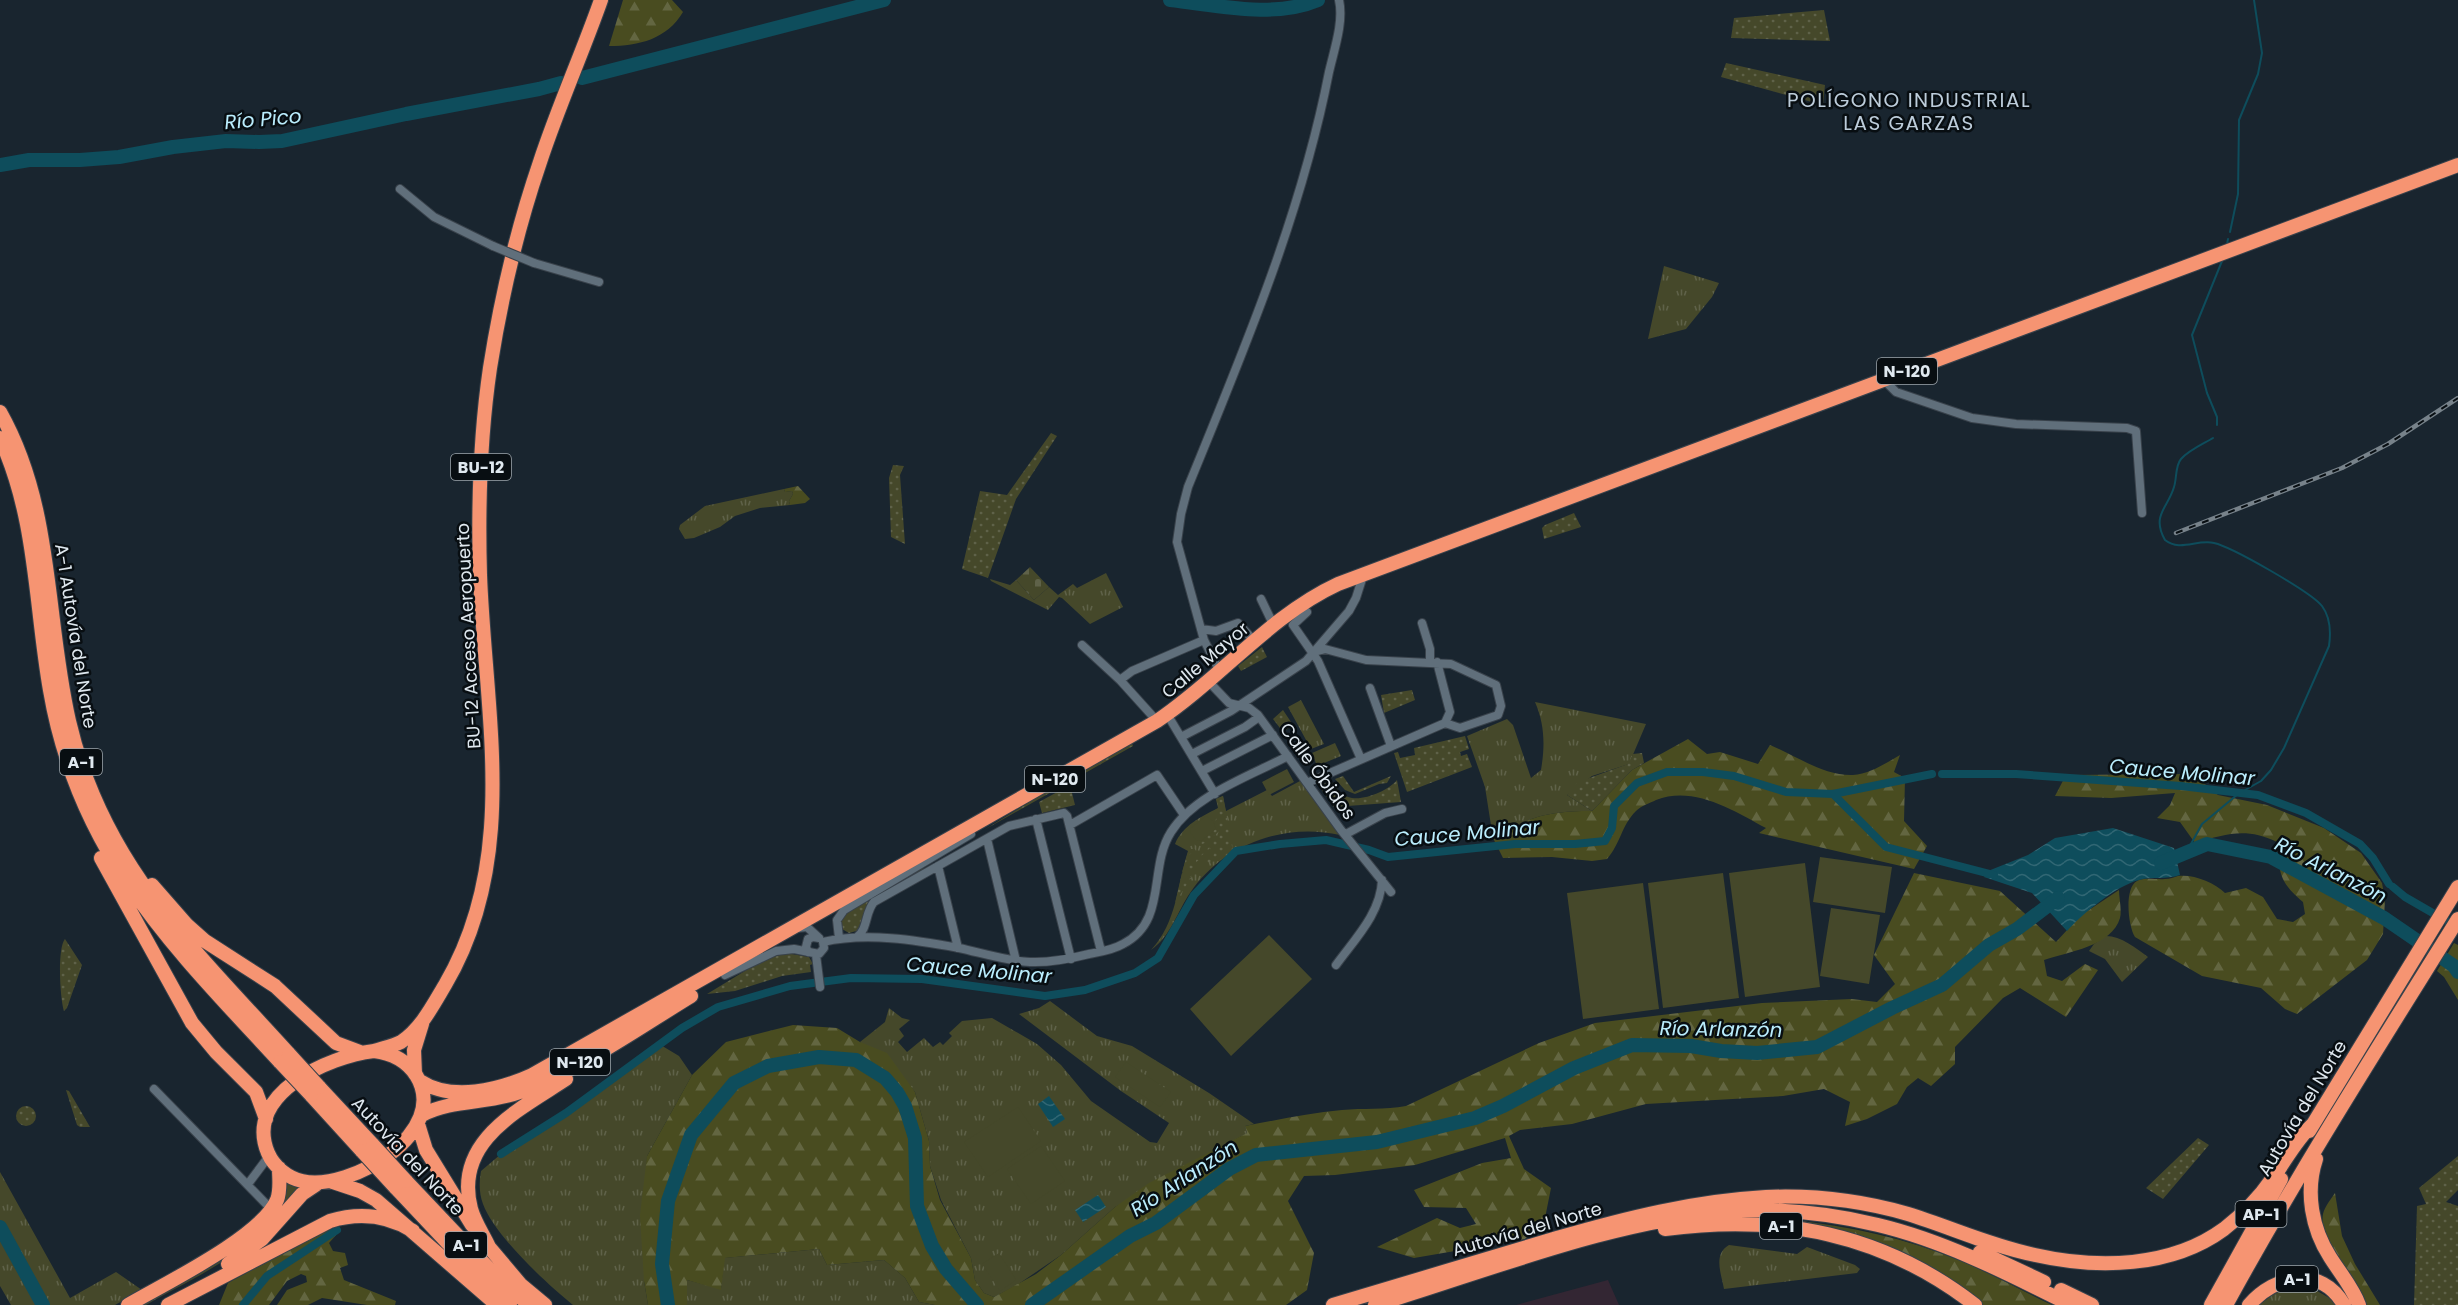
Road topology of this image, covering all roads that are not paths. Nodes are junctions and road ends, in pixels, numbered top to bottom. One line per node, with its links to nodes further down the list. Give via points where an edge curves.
1 (602, 0): 65 (highway, BU-12 Acceso Aeropuerto / BU-12, via 533,183 499,315 484,420 480,502 483,630 494,769 490,850 470,932 453,971)
2 (1339, 0): 15 (street, Calle Óbidos, via 1340,21 1319,126 1292,219 1181,514 1178,542)
3 (2458, 165): 6 (highway, N-120)
4 (399, 189): 5 (street, bridge, via 434,217 493,246)
5 (599, 282)
6 (1884, 380): 9 (street, via 1896,392 1972,418 2136,431); 10 (highway, N-120)
7 (0, 412): 38 (highway, A-1 Autovía del Norte / A-1, via 26,467 39,512 63,692 74,741)
8 (0, 438): 36 (highway, A-1 Autovía del Norte / A-1, via 15,472 27,516 50,691)
9 (2142, 513)
10 (1363, 574): 14 (highway, Calle Mayor / N-120, via 1320,592); 19 (street, via 1349,611)
11 (1261, 599): 14 (street, Calle Mayor)
12 (1307, 612): 19 (street, via 1293,624)
13 (1422, 623): 20 (street)
14 (1275, 626): 17 (highway, Calle Mayor / N-120)
15 (1202, 629): 16 (street, Calle Óbidos); 17 (street, via 1216,631 1238,623)
16 (1204, 640): 21 (street, Calle Óbidos); 22 (street)
17 (1255, 642): 21 (highway, Calle Mayor / N-120)
18 (1082, 645): 22 (street)
19 (1313, 652): 20 (street, via 1325,649 1366,660); 24 (street, via 1304,663); 33 (street)
20 (1434, 662): 27 (street, via 1450,712); 27 (street, via 1451,664 1496,686 1502,706 1498,715 1463,728)
21 (1214, 677): 24 (street, Calle Óbidos, via 1229,703); 25 (highway, Calle Mayor / N-120)
22 (1120, 680): 25 (street)
23 (1370, 688): 30 (street)
24 (1239, 706): 26 (street, Calle Óbidos, via 1249,708); 29 (street)
25 (1162, 717): 29 (street); 39 (highway, N-120)
26 (1259, 717): 28 (street, Calle Óbidos); 31 (street)
27 (1445, 723): 30 (street)
28 (1273, 735): 32 (street, Calle Óbidos); 34 (street)
29 (1181, 737): 31 (street)
30 (1391, 746): 33 (street)
31 (1191, 754): 34 (street)
32 (1288, 756): 35 (street, Calle Óbidos); 37 (street)
33 (1361, 759): 35 (street)
34 (1202, 771): 37 (street)
35 (1307, 783): 44 (street, Calle Óbidos)
36 (78, 791): 68 (highway, A-1 Autovía del Norte / A-1, via 104,846 149,915 182,955); 71 (highway, via 81,809 103,862 178,1000 204,1039 256,1092)
37 (1215, 794): 41 (street)
38 (94, 797): 67 (highway, via 135,864 187,926 275,986 336,1043); 68 (highway, A-1 Autovía del Norte / A-1, via 121,854 148,894)
39 (1007, 806): 45 (highway, N-120); 54 (street, via 986,825 844,910 837,920)
40 (1402, 809): 44 (street, via 1385,813)
41 (1184, 815): 43 (street, via 1157,775); 58 (street, via 1163,848 1154,906 1147,924 1124,944)
42 (1036, 819): 43 (street, via 1065,814); 46 (street, via 1009,826); 60 (street)
43 (1070, 825): 58 (street)
44 (1346, 834): 48 (street, Calle Óbidos)
45 (953, 838): 52 (highway, N-120, via 890,880); 56 (highway, N-120)
46 (987, 839): 47 (street); 61 (street)
47 (938, 866): 53 (street, via 872,904); 57 (street)
48 (1382, 880): 49 (street, Calle Óbidos); 62 (street, via 1377,906)
49 (1391, 892)
50 (2455, 893): 73 (highway, Autovía del Norte / AP-1)
51 (2458, 919): 74 (highway, Autovía del Norte / AP-1)
52 (807, 927): 55 (street); 56 (street); 63 (highway, N-120)
53 (860, 934): 54 (street); 57 (street)
54 (839, 938): 55 (street)
55 (821, 940): 59 (street, via 823,950); 59 (street, via 811,938 807,942)
56 (760, 946): 69 (highway, N-120, via 511,1084 465,1092 430,1088)
57 (958, 948): 61 (street)
58 (1101, 951): 60 (street)
59 (812, 953): 63 (street, via 776,951); 64 (street)
60 (1071, 959): 61 (street)
61 (1016, 961)
62 (1336, 965)
63 (724, 975): 66 (highway, N-120)
64 (820, 987)
65 (423, 1021): 67 (highway, BU-12, via 401,1041); 69 (highway, BU-12, via 414,1050)
66 (633, 1031): 72 (highway, N-120, via 522,1091 440,1107); 83 (highway, via 504,1121 478,1148 471,1167 469,1193 477,1224)
67 (367, 1052): 69 (highway, N-120, via 395,1056); 71 (highway, via 301,1076 275,1102)
68 (284, 1058): 79 (highway, Autovía del Norte / A-1, bridge)
69 (417, 1077): 72 (highway, via 423,1094)
70 (154, 1089): 78 (street)
71 (266, 1119): 75 (highway, via 264,1139)
72 (420, 1119): 77 (highway, N-120, via 406,1140 379,1160 360,1171); 83 (highway, via 426,1150)
73 (2313, 1124): 80 (highway, via 2255,1200 2224,1229 2196,1245 2147,1260 2092,1263 2033,1255 1905,1214 1857,1203 1820,1198); 97 (highway, Autovía del Norte / AP-1)
74 (2317, 1148): 98 (highway, Autovía del Norte / AP-1); 101 (highway, via 2310,1189 2317,1230)
75 (269, 1156): 76 (highway); 78 (street)
76 (279, 1168): 77 (highway, via 290,1177); 81 (highway, via 279,1193)
77 (324, 1182): 82 (highway, via 369,1195); 86 (highway, N-120, via 306,1191 251,1248)
78 (248, 1184): 81 (street)
79 (401, 1184): 89 (highway, A-1, via 477,1274); 90 (highway, Autovía del Norte / A-1)
80 (1733, 1200): 92 (highway, Autovía del Norte / A-1, via 1627,1218); 96 (highway, A-1, via 1846,1209 1919,1227)
81 (271, 1209): 85 (highway, via 238,1239)
82 (413, 1231): 87 (highway, via 376,1216 330,1221); 88 (highway)
83 (489, 1246): 91 (highway, via 521,1285)
84 (1451, 1282): 93 (highway, Autovía del Norte / A-1); 94 (highway, A-1, via 1626,1236 1698,1225 1745,1223 1819,1232 1868,1246 1926,1273); 95 (highway, via 1561,1247 1684,1217 1779,1211 1840,1218 1904,1232)
85 (128, 1305)
86 (157, 1305)
87 (168, 1305)
88 (497, 1305)
89 (510, 1305)
90 (529, 1305)
91 (545, 1305)
92 (1333, 1305)
93 (1375, 1305)
94 (1974, 1305)
95 (2071, 1305)
96 (2091, 1305)
97 (2211, 1305)
98 (2226, 1305)
99 (2249, 1305): 100 (highway, A-1, via 2272,1285 2305,1278 2329,1287)
100 (2344, 1305)
101 (2359, 1305)

